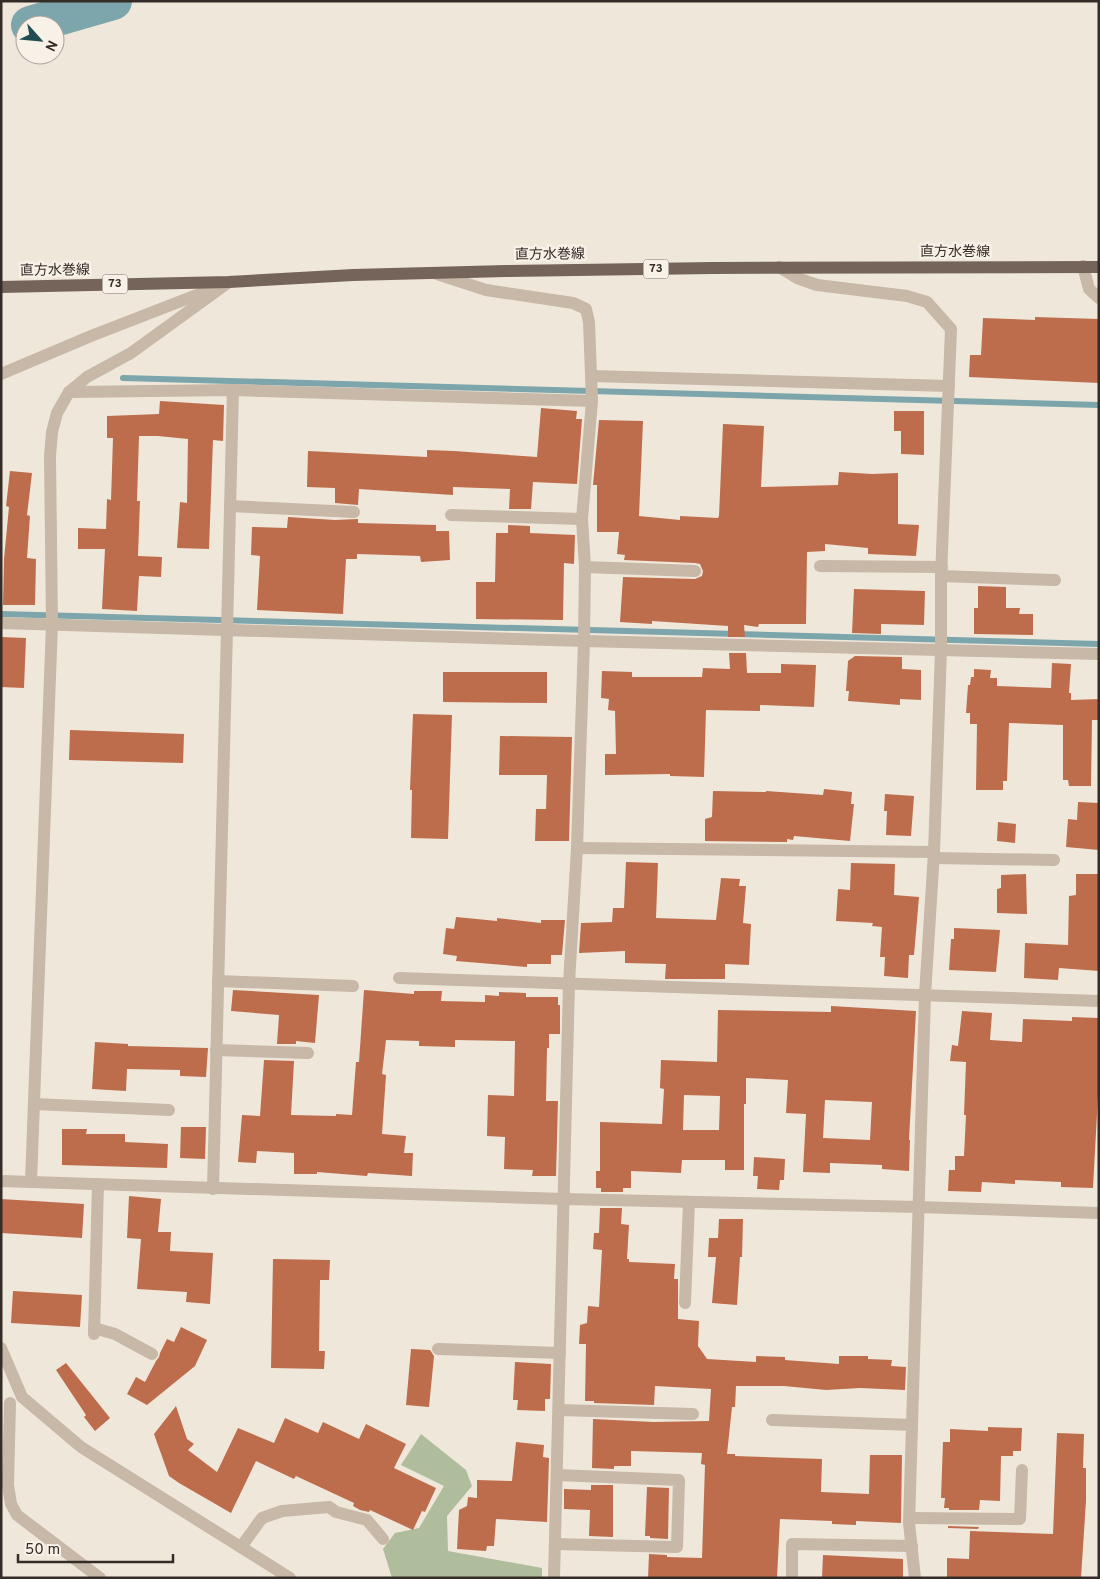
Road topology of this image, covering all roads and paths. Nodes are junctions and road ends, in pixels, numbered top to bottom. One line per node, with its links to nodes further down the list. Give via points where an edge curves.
1 (1083, 266): 2 (main road, 直方水巻線 / 73); 3 (main road, 直方水巻線 / 73); 7 (street, via 1089,289)
2 (1099, 266)
3 (779, 267): 4 (main road, 直方水巻線 / 73); 12 (street, via 817,285 907,296 928,302 951,329)
4 (432, 273): 5 (main road, 直方水巻線 / 73); 10 (street, via 486,290 573,303 586,309)
5 (229, 282): 6 (main road, 直方水巻線 / 73); 8 (street); 11 (street, via 132,353 87,377)
6 (1, 287)
7 (1099, 298)
8 (1, 374)
9 (233, 390): 10 (street); 11 (street); 13 (street)
10 (592, 390): 12 (street); 16 (street)
11 (69, 392): 22 (street, via 57,413 50,456)
12 (949, 396): 20 (street)
13 (230, 506): 14 (street); 24 (street)
14 (354, 512)
15 (451, 515): 16 (street)
16 (582, 519): 18 (street)
17 (820, 566): 20 (street)
18 (585, 567): 19 (street); 25 (street)
19 (695, 571)
20 (941, 572): 21 (street); 26 (street)
21 (1055, 580)
22 (52, 618): 23 (street); 24 (street); 39 (street)
23 (1, 623)
24 (226, 623): 25 (street); 32 (street)
25 (584, 634): 26 (street); 28 (street)
26 (941, 643): 27 (street); 29 (street)
27 (1099, 654)
28 (577, 848): 29 (street); 33 (street)
29 (934, 855): 30 (street); 35 (street)
30 (1054, 860)
31 (399, 978): 33 (street)
32 (218, 981): 34 (street); 37 (street)
33 (569, 983): 35 (street); 45 (street)
34 (353, 986)
35 (924, 994): 36 (street); 47 (street)
36 (1099, 1001)
37 (216, 1050): 38 (street); 44 (street)
38 (308, 1053)
39 (34, 1104): 40 (street); 42 (street)
40 (169, 1110)
41 (1, 1181): 42 (street)
42 (31, 1182): 43 (street)
43 (98, 1184): 44 (street); 53 (street, via 94,1331 115,1334)
44 (213, 1189): 45 (street)
45 (564, 1199): 46 (street); 52 (street)
46 (689, 1202): 47 (street); 49 (street)
47 (919, 1207): 48 (street); 59 (street)
48 (1099, 1212)
49 (685, 1303)
50 (1, 1348): 54 (street)
51 (438, 1349): 52 (street)
52 (560, 1353): 56 (street)
53 (152, 1354)
54 (22, 1396): 55 (street); 66 (street, via 81,1447)
55 (6, 1405): 67 (street, via 8,1485 16,1515)
56 (559, 1410): 57 (street); 61 (street)
57 (693, 1414)
58 (772, 1420): 59 (street)
59 (912, 1425): 62 (street)
60 (1022, 1470): 62 (street, via 1020,1519)
61 (557, 1475): 64 (street); 64 (street, via 679,1480 678,1528 677,1547)
62 (910, 1518): 65 (street)
63 (382, 1539): 66 (street, via 367,1520 329,1507 282,1511 262,1518)
64 (555, 1544): 69 (street)
65 (912, 1546): 70 (street, via 792,1544); 71 (street)
66 (240, 1547): 68 (street)
67 (100, 1578)
68 (290, 1578)
69 (554, 1578)
70 (792, 1578)
71 (915, 1578)

